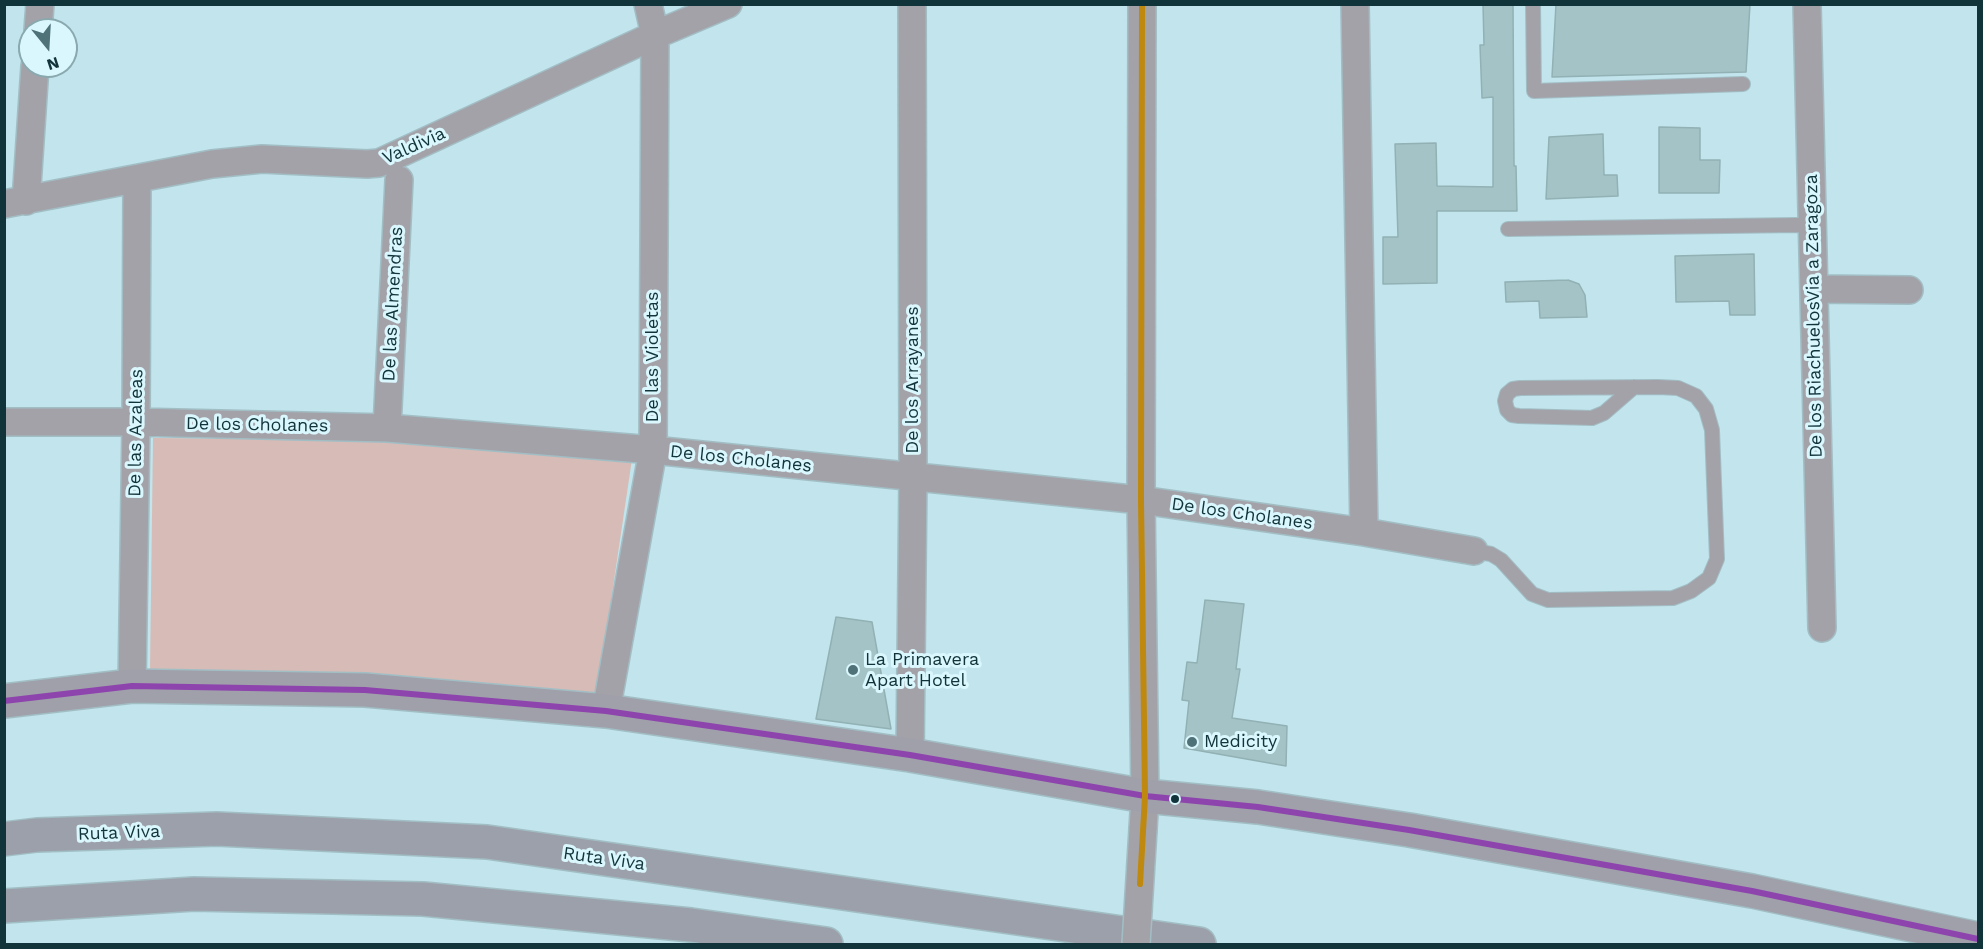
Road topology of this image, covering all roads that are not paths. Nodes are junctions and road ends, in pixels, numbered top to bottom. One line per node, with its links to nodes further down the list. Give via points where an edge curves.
1 (648, 4): 9 (street, De las Violetas)
2 (728, 4): 8 (street, Valdivia)
3 (912, 4): 24 (street, De los Arrayanes)
4 (1142, 4): 25 (street)
5 (1355, 4): 26 (street)
6 (1533, 4): 11 (lane, via 1534,91)
7 (1807, 4): 15 (street, De los RiachuelosVia a Zaragoza)
8 (695, 11): 9 (street, Valdivia)
9 (655, 35): 12 (street, Valdivia, via 379,163 262,159 212,164); 23 (street, De las Violetas)
10 (33, 78): 14 (street)
11 (1743, 84)
12 (136, 180): 14 (street, Valdivia); 21 (street, De las Azaleas)
13 (399, 180): 22 (street, De las Almendras)
14 (15, 203)
15 (1812, 226): 16 (lane); 17 (street, De los RiachuelosVia a Zaragoza)
16 (1508, 230)
17 (1814, 289): 18 (street); 28 (street, De los RiachuelosVia a Zaragoza)
18 (1909, 290)
19 (1634, 387): 19 (lane, via 1604,413 1592,418 1512,415 1505,401 1507,394 1520,388); 27 (lane, via 1678,388 1696,396 1706,409 1712,430 1716,559 1709,578 1673,598 1548,600 1532,594 1501,560)
20 (4, 422): 21 (street, De los Cholanes)
21 (136, 422): 22 (street, De los Cholanes); 29 (street, De las Azaleas)
22 (387, 428): 23 (street, De los Cholanes)
23 (653, 450): 24 (street, De los Cholanes); 31 (street, De las Violetas)
24 (913, 476): 25 (street, De los Cholanes); 32 (street, De los Arrayanes)
25 (1141, 500): 26 (street, De los Cholanes); 33 (street)
26 (1364, 532): 27 (street, De los Cholanes)
27 (1474, 551)
28 (1822, 628)
29 (132, 686): 30 (main road); 31 (main road, via 364,690)
30 (4, 701)
31 (606, 711): 32 (main road)
32 (910, 755): 33 (main road)
33 (1145, 796): 36 (main road, via 1258,807 1409,830 1752,891); 38 (street, bridge)
34 (4, 839): 39 (highway, Ruta Viva, via 217,829 487,842)
35 (4, 906): 37 (highway, via 194,894 423,899 691,925)
36 (1978, 939)
37 (826, 945)
38 (1136, 945)
39 (1199, 945)

